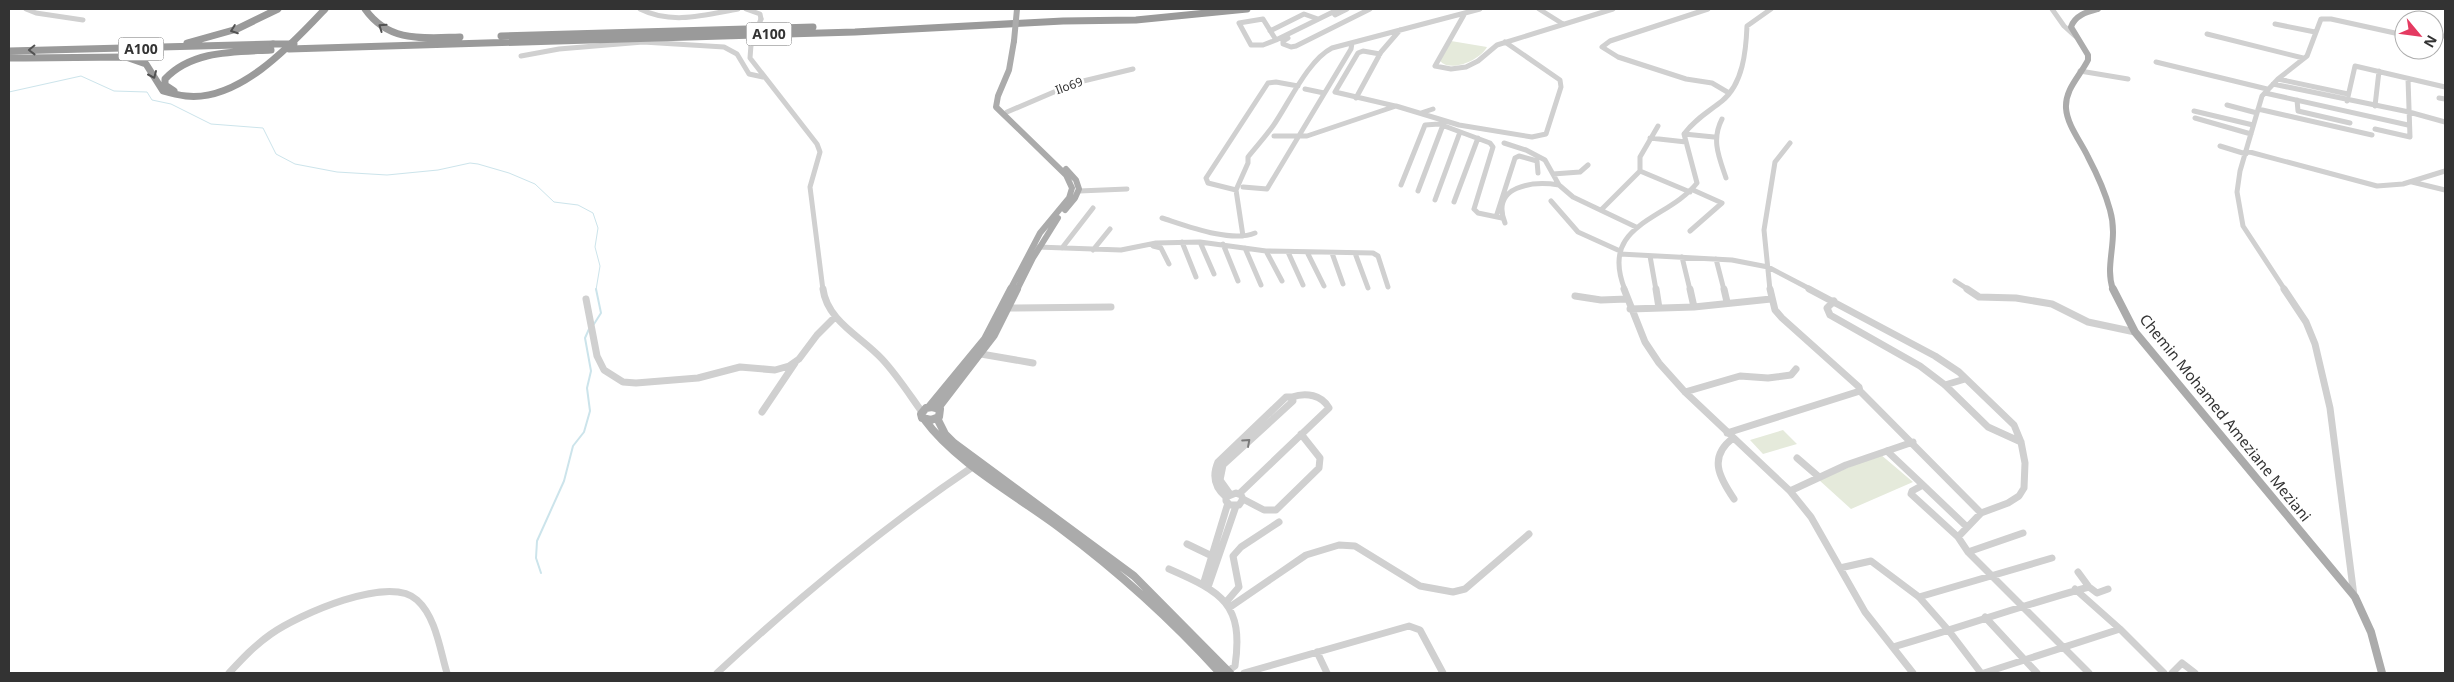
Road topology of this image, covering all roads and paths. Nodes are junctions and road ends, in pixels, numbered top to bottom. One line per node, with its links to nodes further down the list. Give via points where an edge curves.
1 (26, 9): 24 (street)
2 (278, 9): 39 (highway, one-way to 39, via 241,27 205,39 162,46)
3 (318, 9): 38 (highway, via 288,41 244,78 198,92 177,91 166,85 165,79 171,72 196,60)
4 (325, 9): 44 (highway, one-way to 4, via 126,57 146,64 163,91 185,95 207,93 235,85 259,73)
5 (365, 9): 33 (highway, one-way to 5, via 414,37 391,33 376,23)
6 (640, 9): 7 (street, via 656,16 670,17 702,16)
7 (738, 9)
8 (746, 9): 50 (street, bridge, via 760,14 749,52)
9 (1016, 9): 63 (main road, bridge, via 1010,70)
10 (1197, 9): 33 (highway, A100, via 872,26)
11 (1247, 9): 37 (highway, A100, via 1136,20 855,32)
12 (1339, 9): 23 (street)
13 (1347, 9): 14 (street, via 1284,40 1283,44 1296,46)
14 (1370, 9)
15 (1480, 9): 22 (street)
16 (1539, 9): 25 (street)
17 (1613, 9): 25 (street)
18 (1708, 9): 60 (street, via 1610,40 1602,47 1618,56 1686,79 1712,83)
19 (1771, 9): 60 (street, via 1747,26 1748,40 1734,89)
20 (2052, 9): 32 (street)
21 (2098, 9): 32 (main road, via 2076,18 2071,27)
22 (1465, 13): 27 (street); 35 (street, via 1435,66 1466,67 1491,48)
23 (1318, 19): 28 (street, via 1303,14); 34 (street)
24 (83, 20)
25 (1563, 24): 35 (street)
26 (2275, 24): 29 (street)
27 (1400, 30): 36 (street); 41 (street)
28 (1270, 31): 34 (street); 34 (street, via 1261,18 1238,23 1252,46 1263,46)
29 (2315, 32): 30 (street, via 2321,20 2327,18); 45 (street, via 2307,56)
30 (2394, 33)
31 (2207, 34): 45 (street)
32 (2076, 36): 49 (main road, Chemin Mohamed Ameziane Meziani, via 2088,55)
33 (463, 37): 37 (highway, A100)
34 (1276, 40)
35 (1505, 42): 73 (street, via 1560,80 1561,87 1546,134 1532,137 1459,124)
36 (1352, 43): 55 (street, via 1326,51); 59 (street)
37 (292, 46): 38 (highway, A100)
38 (272, 47): 39 (highway, A100); 44 (highway, A100)
39 (107, 49): 40 (highway, A100, one-way to 40)
40 (9, 51)
41 (1380, 54): 61 (street); 61 (street, via 1358,53 1335,90 1339,95)
42 (520, 56): 50 (street, via 559,49 643,42 724,47 737,54 749,74)
43 (9, 58): 44 (highway, A100)
44 (24, 58)
45 (2303, 58): 52 (street)
46 (2156, 62): 58 (street)
47 (1134, 68): 71 (street, Ilo69, via 1075,83)
48 (2379, 71): 53 (street); 62 (street, via 2355,66); 67 (street)
49 (2080, 72): 51 (street); 165 (main road, Chemin Mohamed Ameziane Meziani, via 2066,98 2067,116 2104,188 2114,229 2111,284)
50 (763, 77): 164 (street, via 820,152 810,187 824,299)
51 (2128, 79)
52 (2278, 79): 54 (street); 62 (street)
53 (2408, 79): 56 (street); 72 (street)
54 (2273, 84): 58 (street); 62 (street)
55 (1298, 86): 106 (street, via 1272,128 1248,156); 106 (street, via 1268,83 1205,180)
56 (2445, 87)
57 (1305, 89): 59 (street)
58 (2266, 91): 64 (street); 70 (street)
59 (1324, 93): 87 (street)
60 (1730, 93): 83 (street)
61 (1356, 98): 66 (street)
62 (2348, 98): 67 (street)
63 (997, 100): 71 (main road); 127 (main road, via 998,109 1066,175 1071,184 1069,198 1046,225)
64 (2297, 100): 77 (street, via 2298,111); 80 (street)
65 (2227, 105): 70 (street)
66 (1396, 106): 73 (street); 87 (street)
67 (2375, 106): 72 (street)
68 (1433, 108): 73 (street)
69 (2194, 111): 79 (street)
70 (2257, 111): 79 (street); 80 (street, via 2410,138)
71 (1007, 112): 108 (main road, via 1075,177)
72 (2409, 112): 76 (street); 80 (street)
73 (1421, 113)
74 (2195, 118): 84 (street)
75 (1722, 120): 86 (street, via 1715,129)
76 (2445, 122)
77 (2350, 123)
78 (1443, 125): 82 (street); 102 (street, via 1424,125); 109 (street)
79 (2253, 125): 84 (street)
80 (2408, 125)
81 (1658, 126): 89 (street)
82 (1460, 132): 88 (street); 111 (street)
83 (1684, 134): 86 (street); 91 (street)
84 (2251, 134): 94 (street)
85 (1274, 136): 87 (street)
86 (1714, 137): 100 (street)
87 (1296, 138): 104 (street, via 1266,189)
88 (1478, 138): 113 (street); 117 (street, via 1490,143 1493,149 1474,209 1478,213)
89 (1650, 138): 91 (street); 96 (street, via 1640,157)
90 (1504, 142): 99 (street, via 1545,160)
91 (1686, 142): 110 (street, via 1697,183)
92 (1790, 143): 141 (street, via 1775,162 1764,230)
93 (2220, 146): 94 (street)
94 (2246, 152): 101 (street, via 2377,186); 211 (street, via 2237,192 2243,226 2301,314 2315,344 2330,408)
95 (1588, 165): 99 (street, via 1580,172)
96 (1640, 171): 110 (street); 115 (street)
97 (2445, 171): 101 (street)
98 (1538, 173): 117 (street, via 1537,161 1523,156 1515,158)
99 (1552, 174): 103 (street)
100 (1726, 178)
101 (2410, 182): 107 (street)
102 (1401, 185)
103 (1559, 185): 115 (street, via 1573,197); 117 (street, via 1533,183 1517,187 1508,194)
104 (1243, 187)
105 (1127, 189): 108 (street)
106 (1236, 190): 122 (street)
107 (2445, 190)
108 (1079, 191): 127 (main road)
109 (1418, 191)
110 (1692, 191): 118 (street); 120 (street, via 1722,203)
111 (1435, 200)
112 (1551, 201): 134 (street, via 1578,232)
113 (1454, 202)
114 (1093, 208): 128 (street)
115 (1601, 210): 118 (street)
116 (1162, 218): 122 (street)
117 (1502, 218)
118 (1636, 227): 134 (street)
119 (1110, 229): 130 (street)
120 (1690, 231)
121 (1255, 233): 122 (street)
122 (1243, 236)
123 (1182, 242): 124 (street); 126 (street); 143 (street)
124 (1200, 242): 125 (street); 142 (street)
125 (1223, 244): 129 (street); 144 (street)
126 (1149, 245): 130 (street); 140 (street, via 1162,248)
127 (1036, 247): 128 (street); 161 (main road); 176 (main road, via 985,339)
128 (1062, 248): 130 (street)
129 (1245, 248): 131 (street); 148 (street)
130 (1093, 250)
131 (1266, 251): 132 (street); 145 (street)
132 (1288, 252): 133 (street); 149 (street)
133 (1308, 252): 135 (street); 150 (street)
134 (1620, 252): 137 (street); 154 (street, via 1619,276)
135 (1332, 253): 136 (street); 147 (street)
136 (1355, 254): 151 (street); 152 (street, via 1373,253 1378,256)
137 (1650, 256): 138 (street); 162 (street)
138 (1682, 257): 139 (street); 160 (street)
139 (1716, 259): 141 (street); 158 (street)
140 (1169, 264)
141 (1768, 267): 156 (street); 157 (street)
142 (1214, 274)
143 (1196, 277)
144 (1238, 281)
145 (1282, 281)
146 (1955, 281): 165 (street, via 1978,297 2016,298 2052,304 2088,322)
147 (1343, 284)
148 (1261, 285)
149 (1303, 285)
150 (1324, 286)
151 (1368, 288)
152 (1388, 288)
153 (1575, 296): 154 (street, via 1601,300)
154 (1627, 298): 163 (street)
155 (586, 299): 167 (street, via 597,356 604,370 623,382 698,378 740,367 775,370)
156 (1771, 299): 158 (street); 172 (street, via 1782,318 1859,386)
157 (1834, 301): 170 (street, via 1935,356); 171 (street, via 1827,308 1830,315 1920,366)
158 (1727, 302): 160 (street)
159 (1111, 307): 161 (street)
160 (1694, 307): 162 (street)
161 (1008, 308): 166 (main road)
162 (1659, 308): 163 (street)
163 (1630, 309): 173 (street, via 1645,342)
164 (835, 317): 167 (street); 176 (street, via 880,357)
165 (2135, 332): 211 (main road, Chemin Mohamed Ameziane Meziani)
166 (981, 354): 168 (street); 174 (main road)
167 (796, 361): 175 (street)
168 (1032, 364)
169 (1796, 369): 173 (street, via 1791,375 1768,378 1740,376)
170 (1965, 379): 171 (street); 181 (street, via 2014,425)
171 (1945, 385): 181 (street, via 1988,427)
172 (1860, 391): 179 (street); 180 (street)
173 (1685, 392): 179 (street)
174 (938, 408): 176 (main road); 177 (main road, via 941,413)
175 (762, 412)
176 (925, 413): 177 (main road); 184 (main road, via 942,442)
177 (936, 418): 224 (main road, via 954,443 1134,576)
178 (1301, 434): 188 (street); 188 (street, via 1320,458 1319,468 1276,510 1264,510); 190 (street, via 1327,410 1329,405 1326,401 1309,394 1292,397 1293,401 1229,454 1220,477)
179 (1730, 435): 187 (street); 189 (street, via 1717,459 1718,474)
180 (1913, 442): 182 (street); 191 (street)
181 (2021, 442): 191 (street, via 2025,463 2024,488 2008,503)
182 (1887, 451): 185 (street); 186 (street)
183 (1797, 458): 185 (street)
184 (974, 466): 223 (street, via 837,565); 224 (main road, via 1124,577)
185 (1819, 477): 187 (street)
186 (1923, 485): 193 (street); 197 (street, via 1911,494)
187 (1790, 490): 202 (street, via 1811,517)
188 (1241, 497): 190 (street); 190 (street, via 1241,504)
189 (1734, 499)
190 (1230, 500): 196 (street)
191 (1981, 513): 193 (street)
192 (1279, 522): 212 (street, via 1233,556 1239,587)
193 (1966, 527): 197 (street)
194 (2023, 533): 199 (street)
195 (1529, 534): 212 (street, via 1472,583 1458,591 1420,586 1346,543 1324,548 1298,561 1250,595)
196 (1221, 536): 200 (street); 206 (street)
197 (1958, 537): 199 (street)
198 (1187, 544): 200 (street)
199 (1968, 552): 205 (street)
200 (1212, 556): 206 (street)
201 (2052, 558): 205 (street)
202 (1840, 568): 210 (street, via 1872,561); 217 (street, via 1865,612)
203 (1168, 569): 206 (street)
204 (2078, 572): 207 (street)
205 (1990, 576): 210 (street); 213 (street)
206 (1206, 586): 212 (street)
207 (2089, 587): 208 (street); 209 (street, via 2097,593)
208 (2074, 589): 213 (street); 215 (street)
209 (2108, 589)
210 (1919, 597): 216 (street)
211 (2355, 597): 235 (main road, Chemin Mohamed Ameziane Meziani, via 2371,632)
212 (1228, 604): 224 (street, via 1236,625 1238,644 1235,666)
213 (2021, 606): 214 (street); 218 (street)
214 (1986, 617): 216 (street); 220 (street)
215 (2120, 629): 218 (street); 232 (street)
216 (1949, 631): 217 (street); 229 (street)
217 (1892, 647): 228 (street)
218 (2062, 647): 220 (street); 231 (street)
219 (1317, 652): 225 (street); 226 (street); 227 (street, via 1413,626 1422,633)
220 (2024, 660): 229 (street); 230 (street)
221 (229, 673): 222 (street, via 254,647 277,630 314,612 338,602 399,592 411,595 427,612)
222 (447, 673)
223 (717, 673)
224 (1226, 673)
225 (1244, 673)
226 (1327, 673)
227 (1443, 673)
228 (1913, 673)
229 (1983, 673)
230 (2038, 673)
231 (2089, 673)
232 (2164, 673)
233 (2172, 673): 234 (street, via 2182,663)
234 (2195, 673)
235 (2382, 673)

